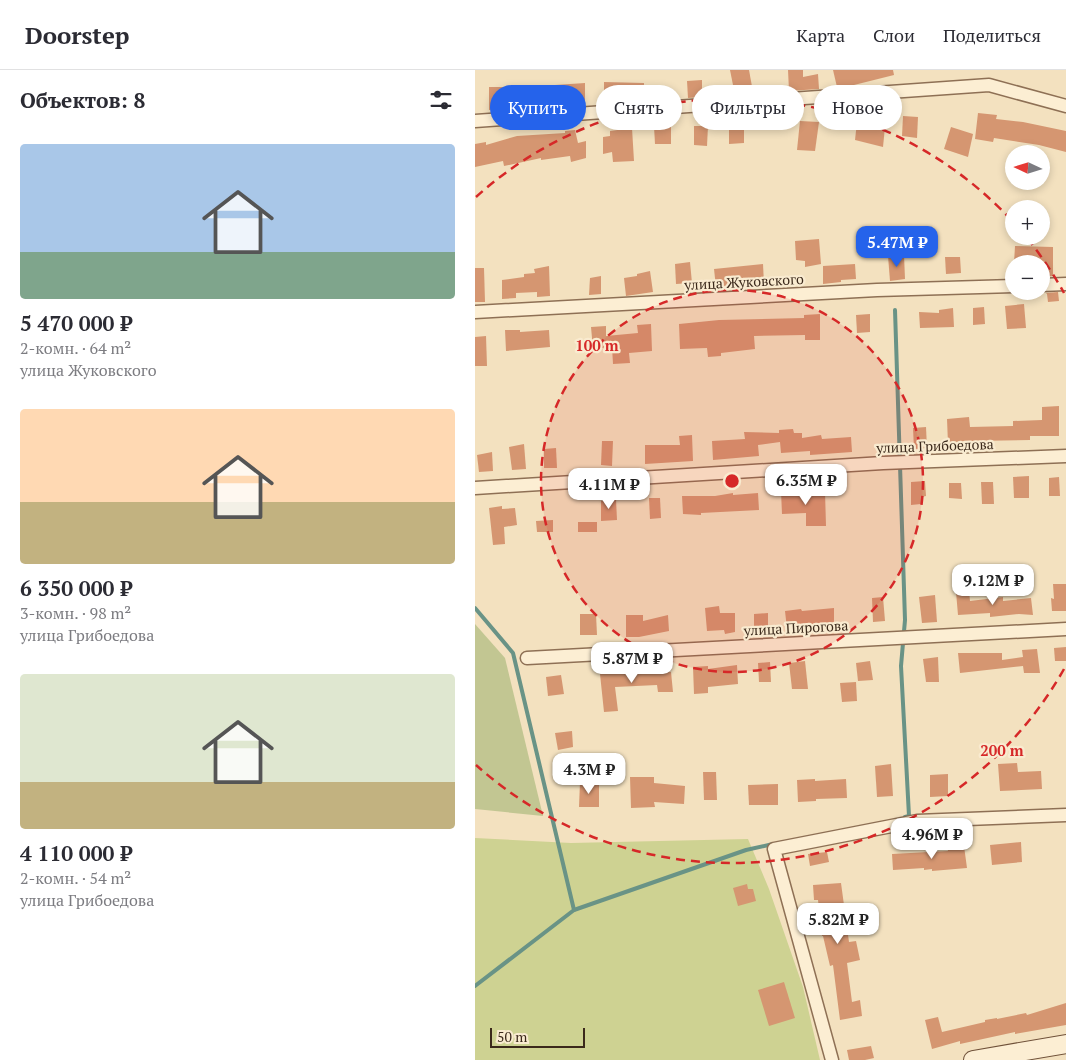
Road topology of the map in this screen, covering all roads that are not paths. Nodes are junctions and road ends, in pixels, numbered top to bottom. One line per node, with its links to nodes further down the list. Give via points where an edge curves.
1 (1066, 106): 2 (street, via 989,85)
2 (475, 121)
3 (1066, 284): 4 (street)
4 (1050, 285)
5 (1005, 286): 6 (street, улица Жуковского)
6 (475, 312)
7 (1066, 456): 8 (street, улица Грибоедова, via 883,463)
8 (475, 488)
9 (1066, 629): 10 (street, улица Пирогова)
10 (527, 658)
11 (1066, 815): 13 (street, via 917,821 775,849)
12 (1066, 1044): 14 (main road)
13 (832, 1060)
14 (973, 1060)

